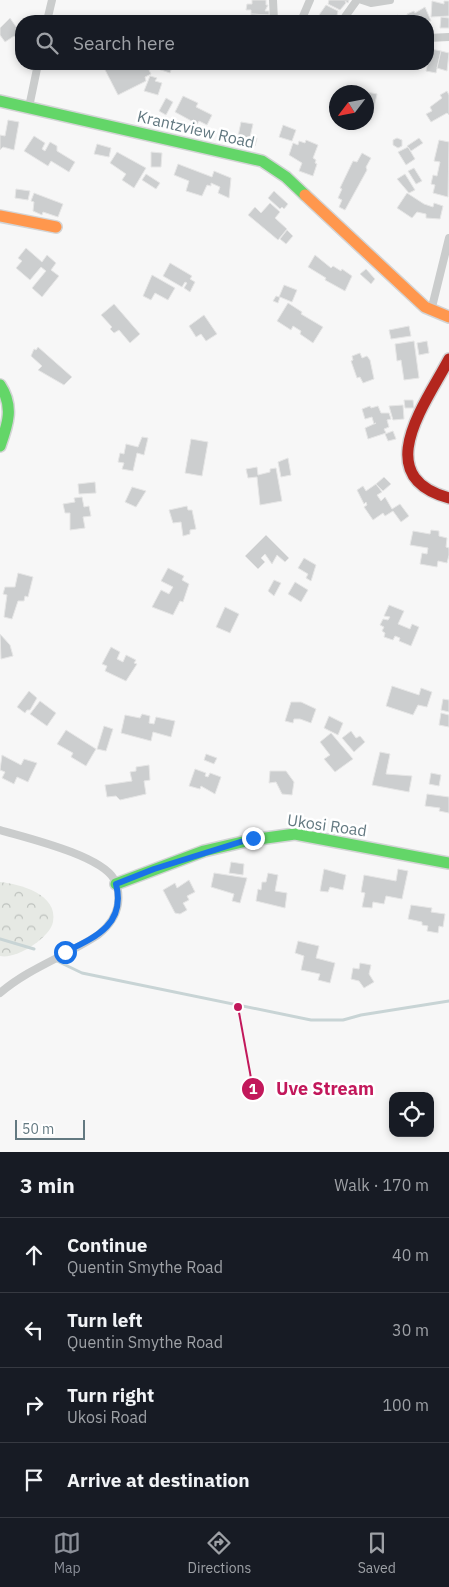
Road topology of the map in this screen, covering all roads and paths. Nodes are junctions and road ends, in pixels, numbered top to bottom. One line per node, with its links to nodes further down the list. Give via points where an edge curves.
1 (52, 0): 7 (street)
2 (273, 0): 8 (street)
3 (310, 0): 9 (street)
4 (356, 0): 10 (street)
5 (362, 0): 6 (street, via 371,3)
6 (390, 0)
7 (48, 15)
8 (274, 15)
9 (304, 15)
10 (346, 15)
11 (434, 38): 12 (street)
12 (449, 38)
13 (37, 70): 15 (street)
14 (0, 101): 15 (street, Krantzview Road)
15 (29, 107): 19 (street, Krantzview Road, via 262,161 286,177)
16 (0, 216): 17 (street)
17 (56, 227)
18 (449, 238): 19 (street)
19 (431, 311): 20 (street, Krantzview Road)
20 (449, 317)
21 (449, 359): 24 (street, via 410,435 406,455 410,469 421,484 431,492)
22 (0, 385): 23 (street, via 11,408)
23 (0, 446)
24 (449, 498)
25 (0, 830): 27 (street, via 89,860 102,867)
26 (449, 862): 27 (street, Ukosi Road, via 295,834 273,835 216,849)
27 (116, 884): 28 (street, via 117,911 105,929)
28 (0, 993)

